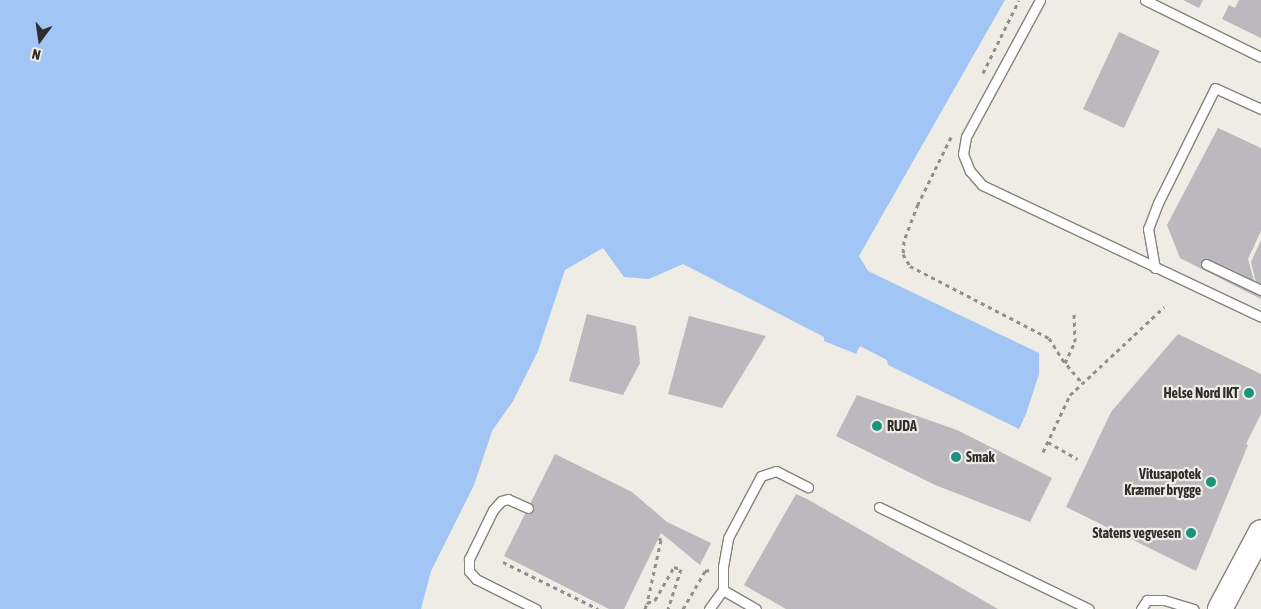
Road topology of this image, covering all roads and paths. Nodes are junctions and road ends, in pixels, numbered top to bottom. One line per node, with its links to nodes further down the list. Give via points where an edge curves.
1 (1019, 0): 5 (path)
2 (1040, 0): 9 (lane, via 966,137 963,154 970,171 982,185)
3 (1145, 0): 4 (lane)
4 (1261, 57)
5 (979, 80)
6 (1261, 109): 9 (lane, via 1215,88 1148,229)
7 (953, 133): 14 (path, via 918,204 903,254 910,266 1049,338)
8 (1206, 264): 10 (lane)
9 (1155, 268): 13 (lane)
10 (1261, 290)
11 (1164, 307): 15 (path)
12 (1074, 314): 14 (path, via 1076,342)
13 (1261, 317)
14 (1065, 363): 15 (path)
15 (1082, 384): 16 (path, via 1070,395)
16 (1047, 442): 17 (path); 18 (path)
17 (1043, 452)
18 (1078, 459)
19 (808, 487): 25 (lane, via 776,471 761,476 728,538)
20 (879, 507): 35 (lane)
21 (528, 508): 28 (lane, via 508,499 501,501 493,510 469,560 469,571 476,579)
22 (1261, 532): 38 (street)
23 (659, 538): 27 (path)
24 (502, 562): 29 (path)
25 (723, 567): 26 (lane); 32 (path, via 704,571)
26 (723, 590): 33 (lane); 34 (lane)
27 (647, 603): 30 (path); 31 (path, via 655,600 674,566 681,569)
28 (536, 609)
29 (598, 609)
30 (646, 609)
31 (668, 609)
32 (683, 609)
33 (709, 609)
34 (756, 609)
35 (1089, 609)
36 (1141, 609): 37 (lane, via 1147,600 1164,600)
37 (1194, 609)
38 (1220, 609)

